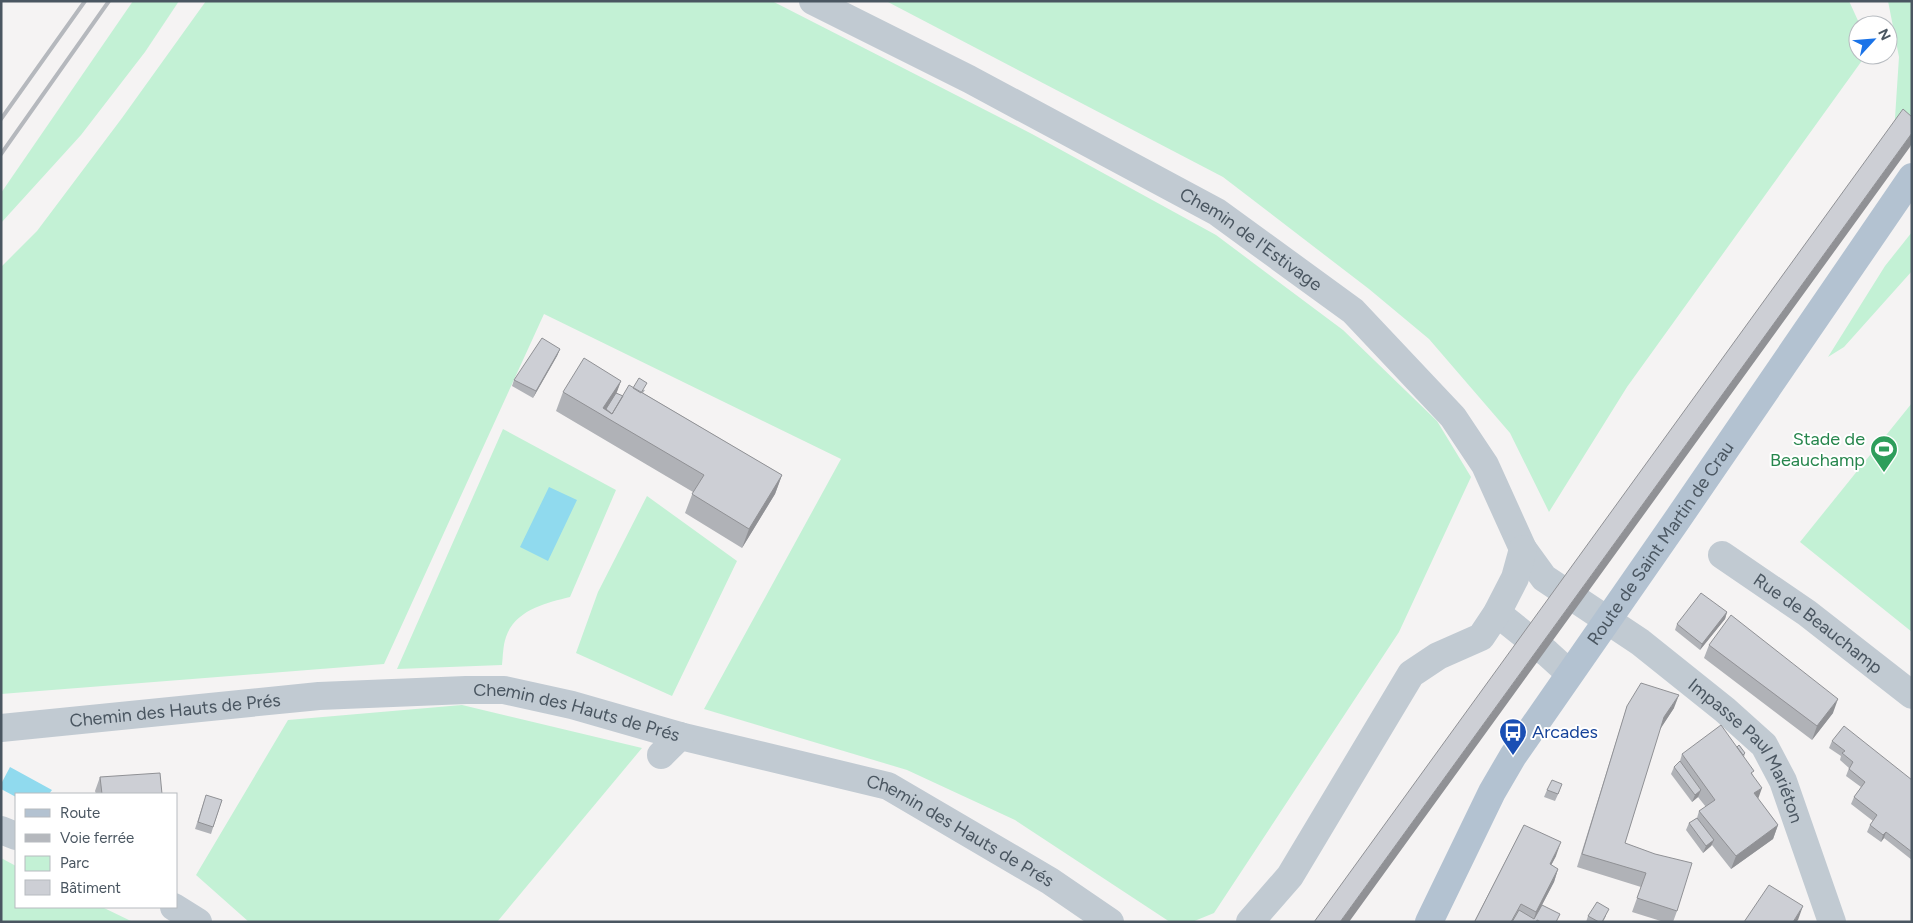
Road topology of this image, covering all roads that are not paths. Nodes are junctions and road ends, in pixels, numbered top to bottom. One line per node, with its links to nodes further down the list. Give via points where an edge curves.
1 (813, 1): 3 (street, Chemin de l'Estivage, via 969,79 1217,212 1353,311 1453,418 1485,465)
2 (1912, 176): 7 (main road, Route de Saint Martin de Crau)
3 (1523, 549): 5 (street, Chemin de l'Estivage, via 1544,578); 6 (street, via 1516,578)
4 (1722, 555): 9 (street, Rue de Beauchamp, via 1807,613)
5 (1578, 601): 7 (street, Impasse Paul Mariéton)
6 (1497, 613): 8 (street); 16 (street, via 1481,638 1438,656 1411,674 1290,876)
7 (1606, 620): 8 (main road, Route de Saint Martin de Crau); 18 (street, Impasse Paul Mariéton, via 1640,642 1764,745 1783,781)
8 (1569, 673): 17 (main road, Route de Saint Martin de Crau, via 1492,792)
9 (1912, 695)
10 (1, 728): 15 (street, Chemin des Hauts de Prés, via 319,696 504,690 538,696 670,745 888,786 1050,881)
11 (1, 830): 12 (street)
12 (15, 836)
13 (176, 908): 14 (street)
14 (198, 922)
15 (1110, 922)
16 (1250, 922)
17 (1428, 922)
18 (1832, 922)

